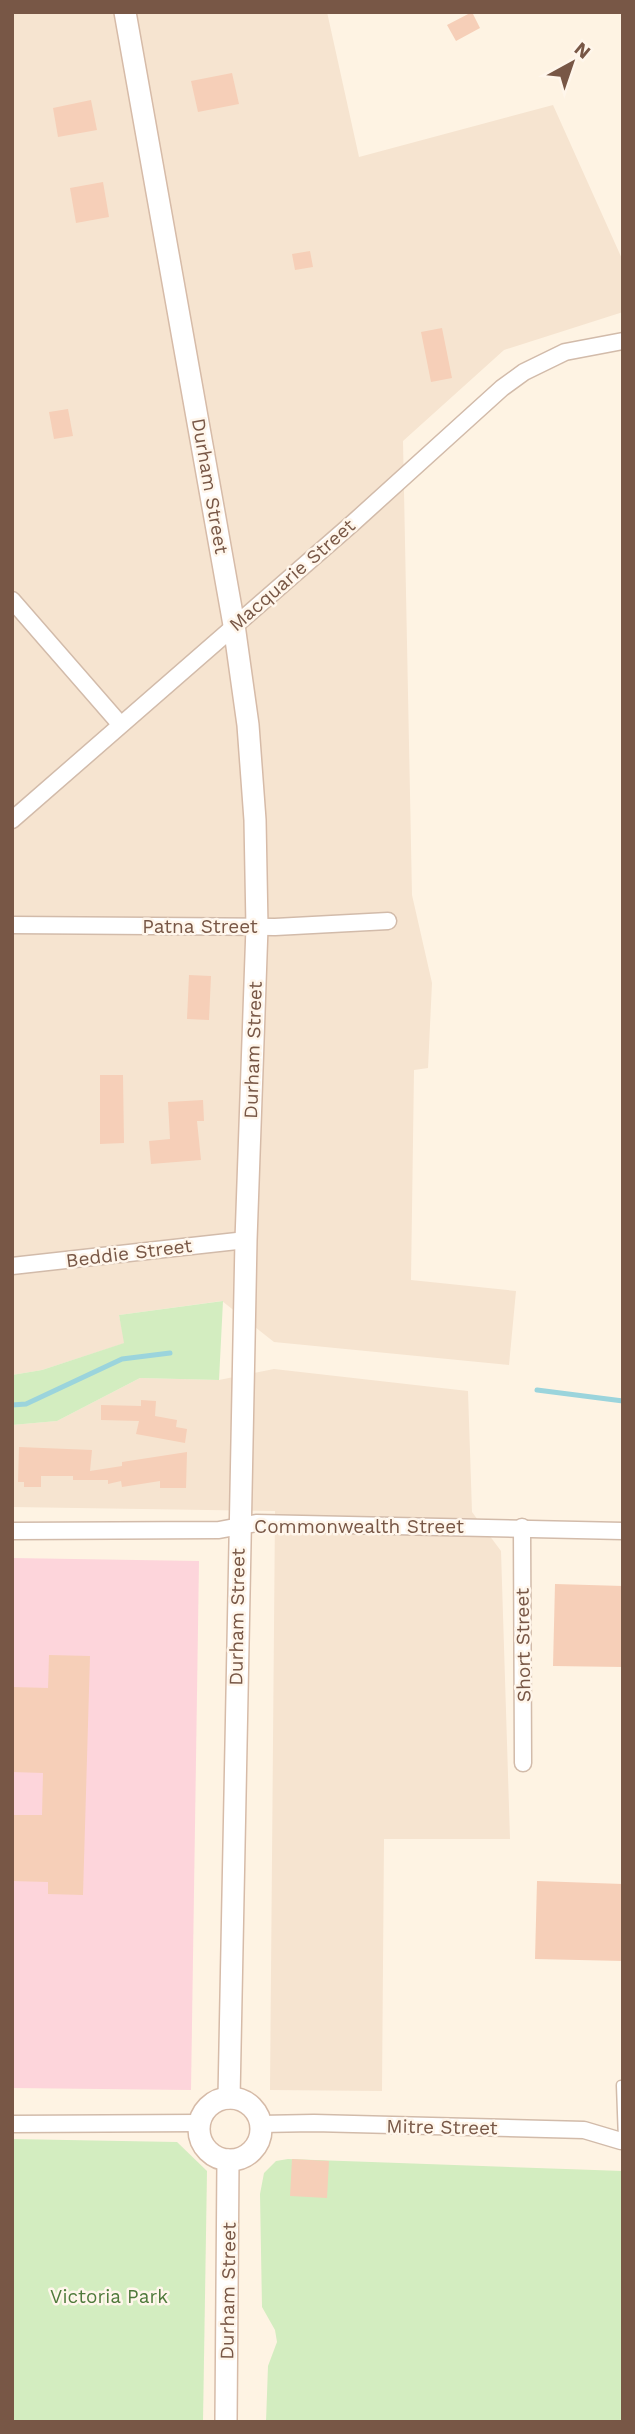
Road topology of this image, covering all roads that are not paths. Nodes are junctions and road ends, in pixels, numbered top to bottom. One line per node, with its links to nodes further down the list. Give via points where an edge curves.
1 (125, 12): 4 (main road, Durham Street)
2 (623, 341): 4 (street, Macquarie Street, via 582,347 548,359 502,388)
3 (12, 600): 5 (street)
4 (234, 625): 5 (street, Macquarie Street); 9 (main road, Durham Street, via 256,820)
5 (120, 724): 6 (street, Macquarie Street)
6 (12, 820)
7 (387, 921): 9 (street, Patna Street)
8 (12, 925): 9 (street, Patna Street)
9 (257, 927): 10 (main road, Durham Street)
10 (246, 1240): 11 (street, Beddie Street); 12 (main road, Durham Street)
11 (12, 1266)
12 (239, 1526): 13 (street, Commonwealth Street); 14 (street, Commonwealth Street, via 219,1530); 18 (main road, Durham Street)
13 (522, 1527): 15 (street, Commonwealth Street); 16 (street, Short Street)
14 (12, 1531)
15 (623, 1531)
16 (523, 1763)
17 (621, 2085): 22 (lane)
18 (229, 2098): 19 (main road, via 206,2108); 21 (main road, via 253,2108)
19 (199, 2123): 20 (street); 23 (main road, via 205,2148)
20 (12, 2124)
21 (260, 2124): 22 (street, Mitre Street, via 584,2130); 23 (main road, via 253,2150)
22 (622, 2140)
23 (228, 2160): 24 (main road, Durham Street)
24 (226, 2422)

